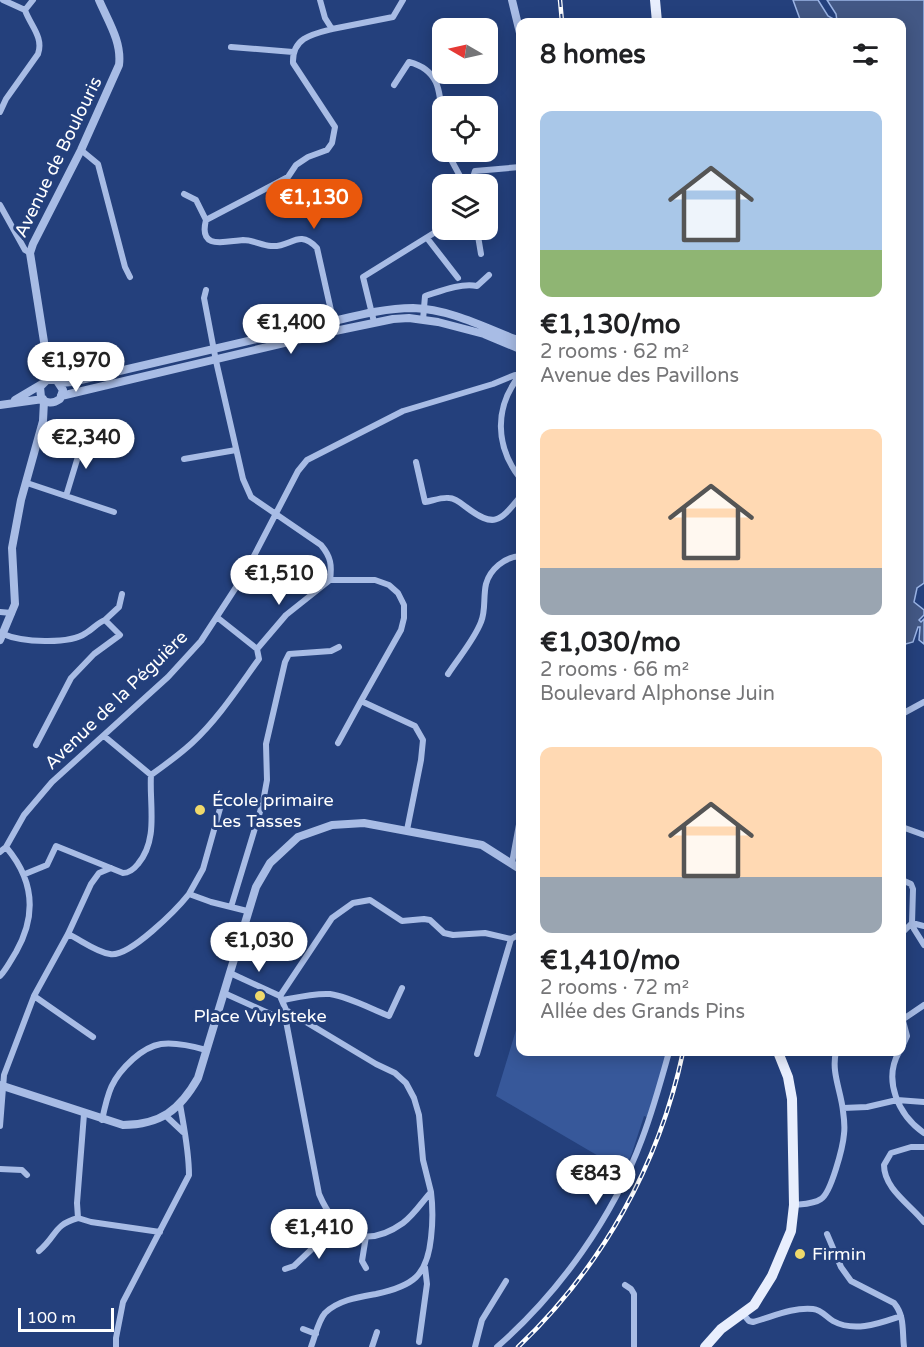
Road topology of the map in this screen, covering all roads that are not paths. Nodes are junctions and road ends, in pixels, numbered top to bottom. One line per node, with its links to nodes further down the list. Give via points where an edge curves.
1 (3, 0): 8 (street)
2 (33, 0): 8 (street)
3 (99, 0): 17 (street, Avenue de Boulouris, via 118,43 119,66)
4 (320, 0): 11 (street)
5 (403, 0): 11 (street, via 393,17)
6 (512, 0): 9 (street)
7 (655, 0): 10 (main road)
8 (25, 10): 16 (street, via 39,38 39,54)
9 (516, 18)
10 (657, 18)
11 (332, 29): 13 (street, via 313,34)
12 (231, 47): 13 (street)
13 (293, 52): 22 (street, via 293,63 335,127 332,143 327,150 296,165 288,177)
14 (394, 85): 15 (street, via 409,62 422,65 433,75)
15 (440, 96)
16 (0, 112)
17 (81, 150): 26 (street, Avenue de Boulouris); 29 (street, via 98,164 124,267)
18 (516, 167): 19 (street)
19 (474, 174)
20 (184, 194): 22 (street, via 196,200)
21 (0, 205): 26 (street)
22 (206, 220): 35 (street, via 204,232 215,243 244,240 269,246 295,239 311,241 317,248)
23 (432, 235): 24 (street)
24 (427, 238): 30 (street); 33 (street, via 363,277)
25 (479, 240): 27 (street)
26 (30, 253): 41 (street, Avenue de Boulouris)
27 (481, 254)
28 (489, 275): 32 (street, via 477,286 426,296)
29 (130, 277)
30 (458, 278)
31 (206, 290): 39 (street)
32 (424, 309): 33 (street, via 411,308); 34 (street); 37 (street, via 461,318)
33 (374, 317): 34 (street); 35 (street); 36 (street)
34 (423, 320): 38 (street, via 484,334)
35 (334, 321): 36 (street); 39 (street)
36 (335, 331): 40 (street)
37 (516, 339)
38 (516, 347)
39 (213, 349): 40 (street); 44 (street, via 72,382)
40 (216, 361): 48 (street); 54 (street)
41 (48, 368): 44 (street, Avenue de Boulouris); 45 (street, Avenue de Boulouris)
42 (516, 375): 46 (street, Avenue de la Péguière)
43 (516, 381): 47 (street)
44 (57, 382): 45 (street); 48 (street)
45 (43, 383): 49 (street, via 39,392); 50 (street)
46 (493, 384): 47 (street); 63 (street, Avenue de la Péguière, via 403,411 308,460)
47 (508, 393): 58 (street, via 502,410 503,443)
48 (62, 396): 51 (street)
49 (43, 400): 50 (street); 51 (street); 53 (street)
50 (12, 402): 52 (street)
51 (53, 403): 53 (street)
52 (0, 405)
53 (43, 421): 59 (street)
54 (236, 450): 56 (street); 63 (street, via 251,497)
55 (112, 452): 60 (street, via 80,450)
56 (184, 459)
57 (416, 462): 61 (street, via 425,502 450,498 483,518 498,520)
58 (516, 472)
59 (27, 483): 60 (street); 64 (street)
60 (66, 496): 62 (street)
61 (516, 502)
62 (114, 512)
63 (275, 515): 66 (street, via 300,529 329,554); 70 (street, Avenue de la Péguière)
64 (14, 534): 69 (street, via 16,601); 72 (street, via 21,606)
65 (516, 557): 76 (street, via 491,572 482,622)
66 (330, 580): 75 (street, via 286,615); 77 (street, via 375,580 389,585 404,605 400,630)
67 (122, 594): 71 (street, via 119,607)
68 (0, 612): 69 (street)
69 (12, 613): 72 (street)
70 (218, 618): 75 (street); 80 (street, Avenue de la Péguière, via 168,677)
71 (105, 620): 72 (street, via 85,634 69,639); 82 (street, via 120,634 72,678)
72 (3, 636): 73 (street)
73 (0, 645)
74 (339, 647): 97 (street, via 289,654 285,662 266,744 263,802)
75 (257, 649): 83 (street, via 259,659 227,705 190,744)
76 (448, 674)
77 (361, 701): 81 (street); 86 (street, via 415,726 423,740)
78 (924, 702): 79 (street)
79 (906, 712)
80 (104, 736): 83 (street); 89 (street, Avenue de la Péguière, via 41,794)
81 (338, 743)
82 (36, 745)
83 (151, 775): 93 (street, via 153,811 144,857 128,873)
84 (223, 798): 96 (street, via 203,869)
85 (906, 828): 87 (street)
86 (407, 830): 91 (street, via 482,845); 98 (street, via 364,823 332,825 298,837 270,863)
87 (924, 835)
88 (516, 841): 91 (street)
89 (6, 847): 90 (street, Avenue de la Péguière); 94 (street)
90 (0, 852)
91 (512, 863): 92 (street)
92 (516, 866)
93 (111, 868): 94 (street, via 56,846 47,865); 102 (street, via 99,873 91,884)
94 (25, 874): 107 (street, via 31,904 25,935)
95 (906, 882): 99 (street, via 913,889)
96 (189, 894): 97 (street); 102 (street, via 174,913 118,955)
97 (231, 907): 98 (street)
98 (247, 911): 106 (street)
99 (912, 923): 100 (street); 101 (street); 105 (street)
100 (924, 926)
101 (906, 929)
102 (68, 934): 110 (street)
103 (516, 936): 104 (street)
104 (511, 939): 111 (street, via 485,933 444,933 430,920 402,921 370,900 353,903 332,918); 118 (street)
105 (924, 945)
106 (230, 973): 109 (street); 111 (street)
107 (0, 976)
108 (402, 988): 111 (street, via 389,1016 330,994)
109 (224, 993): 115 (street); 117 (street)
110 (34, 996): 116 (street); 123 (street)
111 (281, 998): 113 (street)
112 (924, 1005): 114 (street)
113 (285, 1010): 115 (street); 137 (street, via 406,1083 419,1115)
114 (906, 1016)
115 (286, 1021): 141 (street, via 319,1194)
116 (93, 1037)
117 (206, 1050): 126 (street, via 198,1078); 130 (street, via 163,1044 141,1051 118,1073 107,1095)
118 (477, 1054)
119 (668, 1056): 161 (street, via 642,1138 613,1201 564,1275)
120 (780, 1056): 138 (main road, via 792,1099)
121 (836, 1056): 127 (street)
122 (897, 1056): 124 (street, via 892,1084)
123 (2, 1085): 128 (street); 131 (street)
124 (897, 1100): 125 (street); 127 (street); 133 (street)
125 (924, 1102)
126 (180, 1104): 129 (street); 132 (street)
127 (843, 1108): 138 (street, via 844,1133 827,1194 821,1200)
128 (84, 1114): 130 (street); 139 (street)
129 (166, 1116): 130 (street, via 139,1125); 132 (street)
130 (102, 1120)
131 (0, 1126)
132 (183, 1132): 142 (street, via 189,1175)
133 (924, 1133)
134 (924, 1147): 140 (street, via 891,1153 884,1165 897,1193)
135 (0, 1169): 136 (street, via 22,1170)
136 (27, 1175)
137 (431, 1192): 144 (street, via 404,1222 386,1232); 146 (street, via 434,1213)
138 (794, 1205): 151 (main road, via 784,1251 765,1290)
139 (78, 1218): 142 (street); 145 (street, via 57,1228)
140 (924, 1222)
141 (337, 1225): 144 (street); 148 (street, via 294,1266)
142 (160, 1232): 157 (street, via 123,1302)
143 (827, 1234): 152 (street, via 851,1281 894,1303)
144 (366, 1236): 147 (street, via 362,1260)
145 (39, 1251)
146 (425, 1267): 155 (street, via 400,1287 339,1303 324,1314); 156 (street, via 427,1284)
147 (366, 1268)
148 (285, 1269)
149 (506, 1281): 160 (street, via 482,1320)
150 (625, 1285): 162 (street, via 634,1294)
151 (743, 1314): 152 (street, via 753,1322 779,1313 813,1309 845,1326 861,1327); 163 (main road, via 721,1329)
152 (902, 1316): 164 (street)
153 (303, 1329): 155 (street)
154 (377, 1332): 159 (street)
155 (316, 1334): 158 (street)
156 (419, 1342)
157 (114, 1347)
158 (311, 1347)
159 (372, 1347)
160 (475, 1347)
161 (497, 1347)
162 (634, 1347)
163 (705, 1347)
164 (904, 1347)

